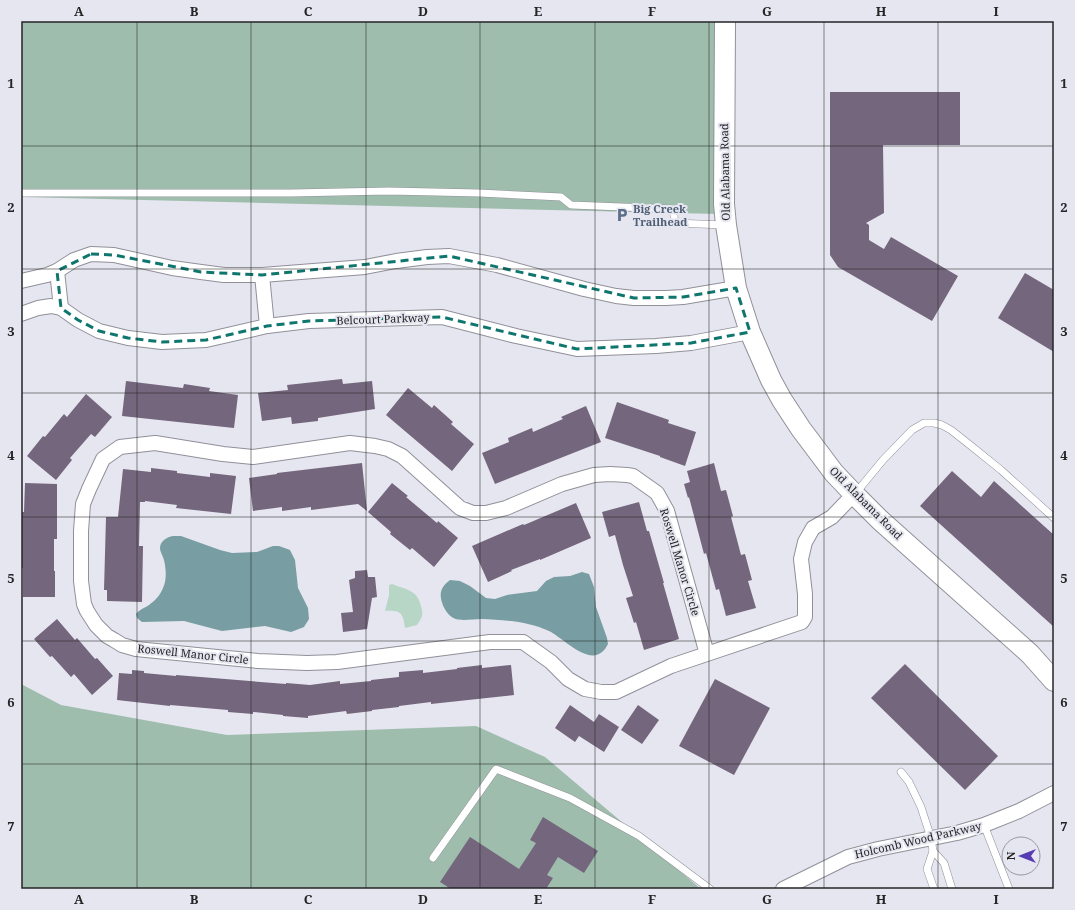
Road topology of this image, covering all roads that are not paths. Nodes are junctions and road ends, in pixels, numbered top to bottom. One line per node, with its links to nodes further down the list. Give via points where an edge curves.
1 (725, 21): 3 (main road, Old Alabama Road)
2 (21, 193): 3 (lane, via 389,191 546,196 561,197 570,206 673,209 676,223)
3 (726, 225): 7 (main road, Old Alabama Road)
4 (58, 271): 5 (street, via 74,260 91,254 114,255 172,268 224,275); 6 (street); 8 (street)
5 (262, 275): 7 (street, via 365,267 449,256 497,265 616,296 683,297); 10 (street)
6 (21, 281)
7 (736, 288): 11 (main road, Old Alabama Road)
8 (60, 308): 9 (street, via 38,308); 10 (street, Belcourt Parkway, via 100,331 128,338 162,342 206,340)
9 (21, 314)
10 (267, 326): 11 (street, Belcourt Parkway, via 309,321 442,317 577,349 692,343)
11 (750, 332): 12 (main road, Old Alabama Road, via 782,400 834,473)
12 (854, 494): 13 (lane, via 912,430 924,423 934,422 951,430 970,445); 14 (street, Roswell Manor Circle, via 832,516 813,528 805,542 801,559 805,594 805,617 802,622); 15 (main road, Old Alabama Road, via 1030,654)
13 (1054, 518)
14 (707, 654): 14 (street, Roswell Manor Circle, via 671,666 616,692 601,692 585,689 568,679 551,662 523,642 490,642 337,662 307,663 258,661 129,647 101,630 84,604 81,581 83,504 103,459 120,447 155,443 253,457 350,443 375,446 402,456 460,508 473,513 506,508 562,484 594,475 627,474 657,494 667,511)
15 (1054, 681)
16 (901, 772): 19 (lane, via 921,807)
17 (1054, 793): 18 (street, Holcomb Wood Parkway)
18 (984, 825): 19 (street, Holcomb Wood Parkway, via 957,833); 21 (lane)
19 (932, 845): 23 (street, Holcomb Wood Parkway, via 878,849 848,857); 24 (lane, via 926,870); 25 (lane, via 944,863)
20 (433, 858): 22 (lane, via 496,769 570,798 639,836)
21 (1009, 888)
22 (710, 889)
23 (783, 889)
24 (934, 889)
25 (952, 889)

